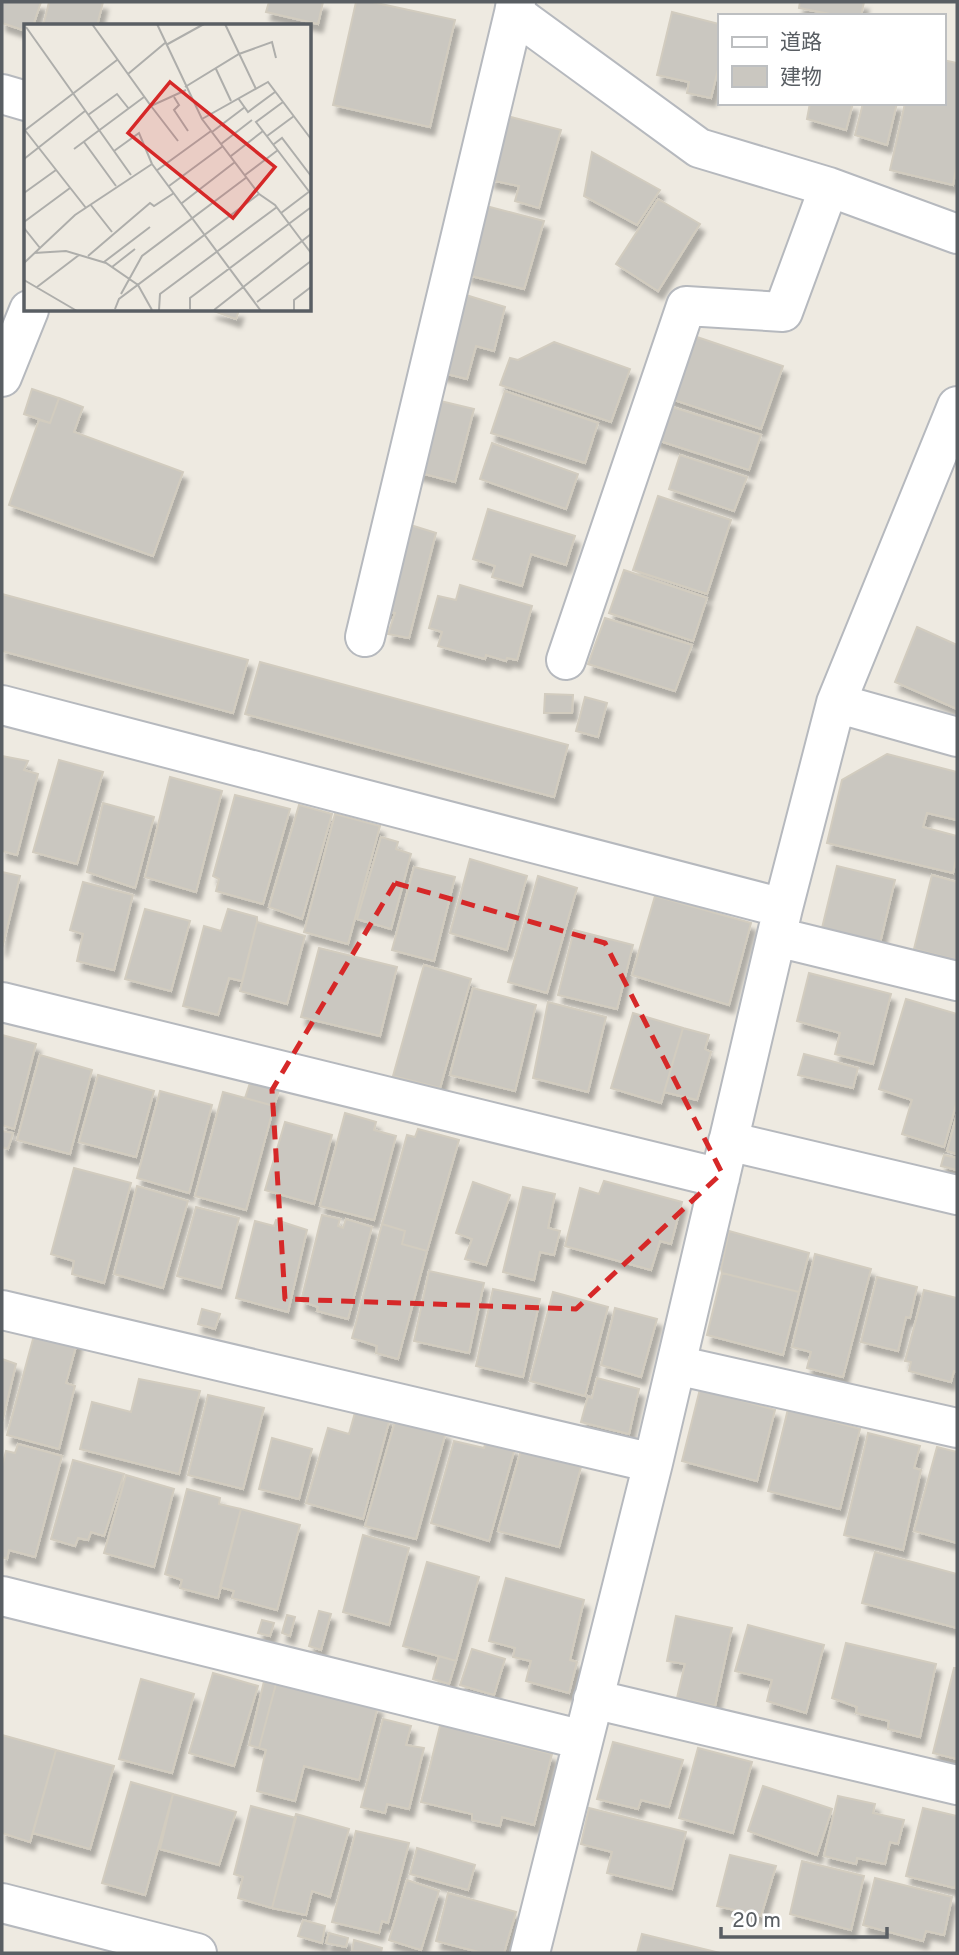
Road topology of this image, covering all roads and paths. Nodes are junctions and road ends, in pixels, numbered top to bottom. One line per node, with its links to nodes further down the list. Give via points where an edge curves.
1 (515, 7): 4 (street, via 699,148); 9 (street)
2 (2, 94): 3 (street)
3 (24, 100)
4 (829, 187): 5 (street); 10 (street, via 783,312 686,306)
5 (957, 234)
6 (28, 312): 7 (street)
7 (2, 376)
8 (957, 406): 11 (street)
9 (365, 637)
10 (566, 660)
11 (836, 703): 13 (street); 14 (street)
12 (2, 705): 14 (street)
13 (957, 737)
14 (780, 922): 15 (street); 17 (street)
15 (957, 981)
16 (2, 1002): 18 (street)
17 (729, 1141): 18 (street); 19 (street)
18 (720, 1178): 21 (street)
19 (957, 1195)
20 (2, 1310): 23 (street)
21 (676, 1365): 22 (street); 23 (street)
22 (957, 1428)
23 (653, 1463): 25 (street)
24 (2, 1596): 26 (street)
25 (593, 1699): 26 (street); 27 (street)
26 (583, 1740): 30 (street)
27 (957, 1785)
28 (2, 1903): 29 (street)
29 (197, 1953)
30 (530, 1953)

